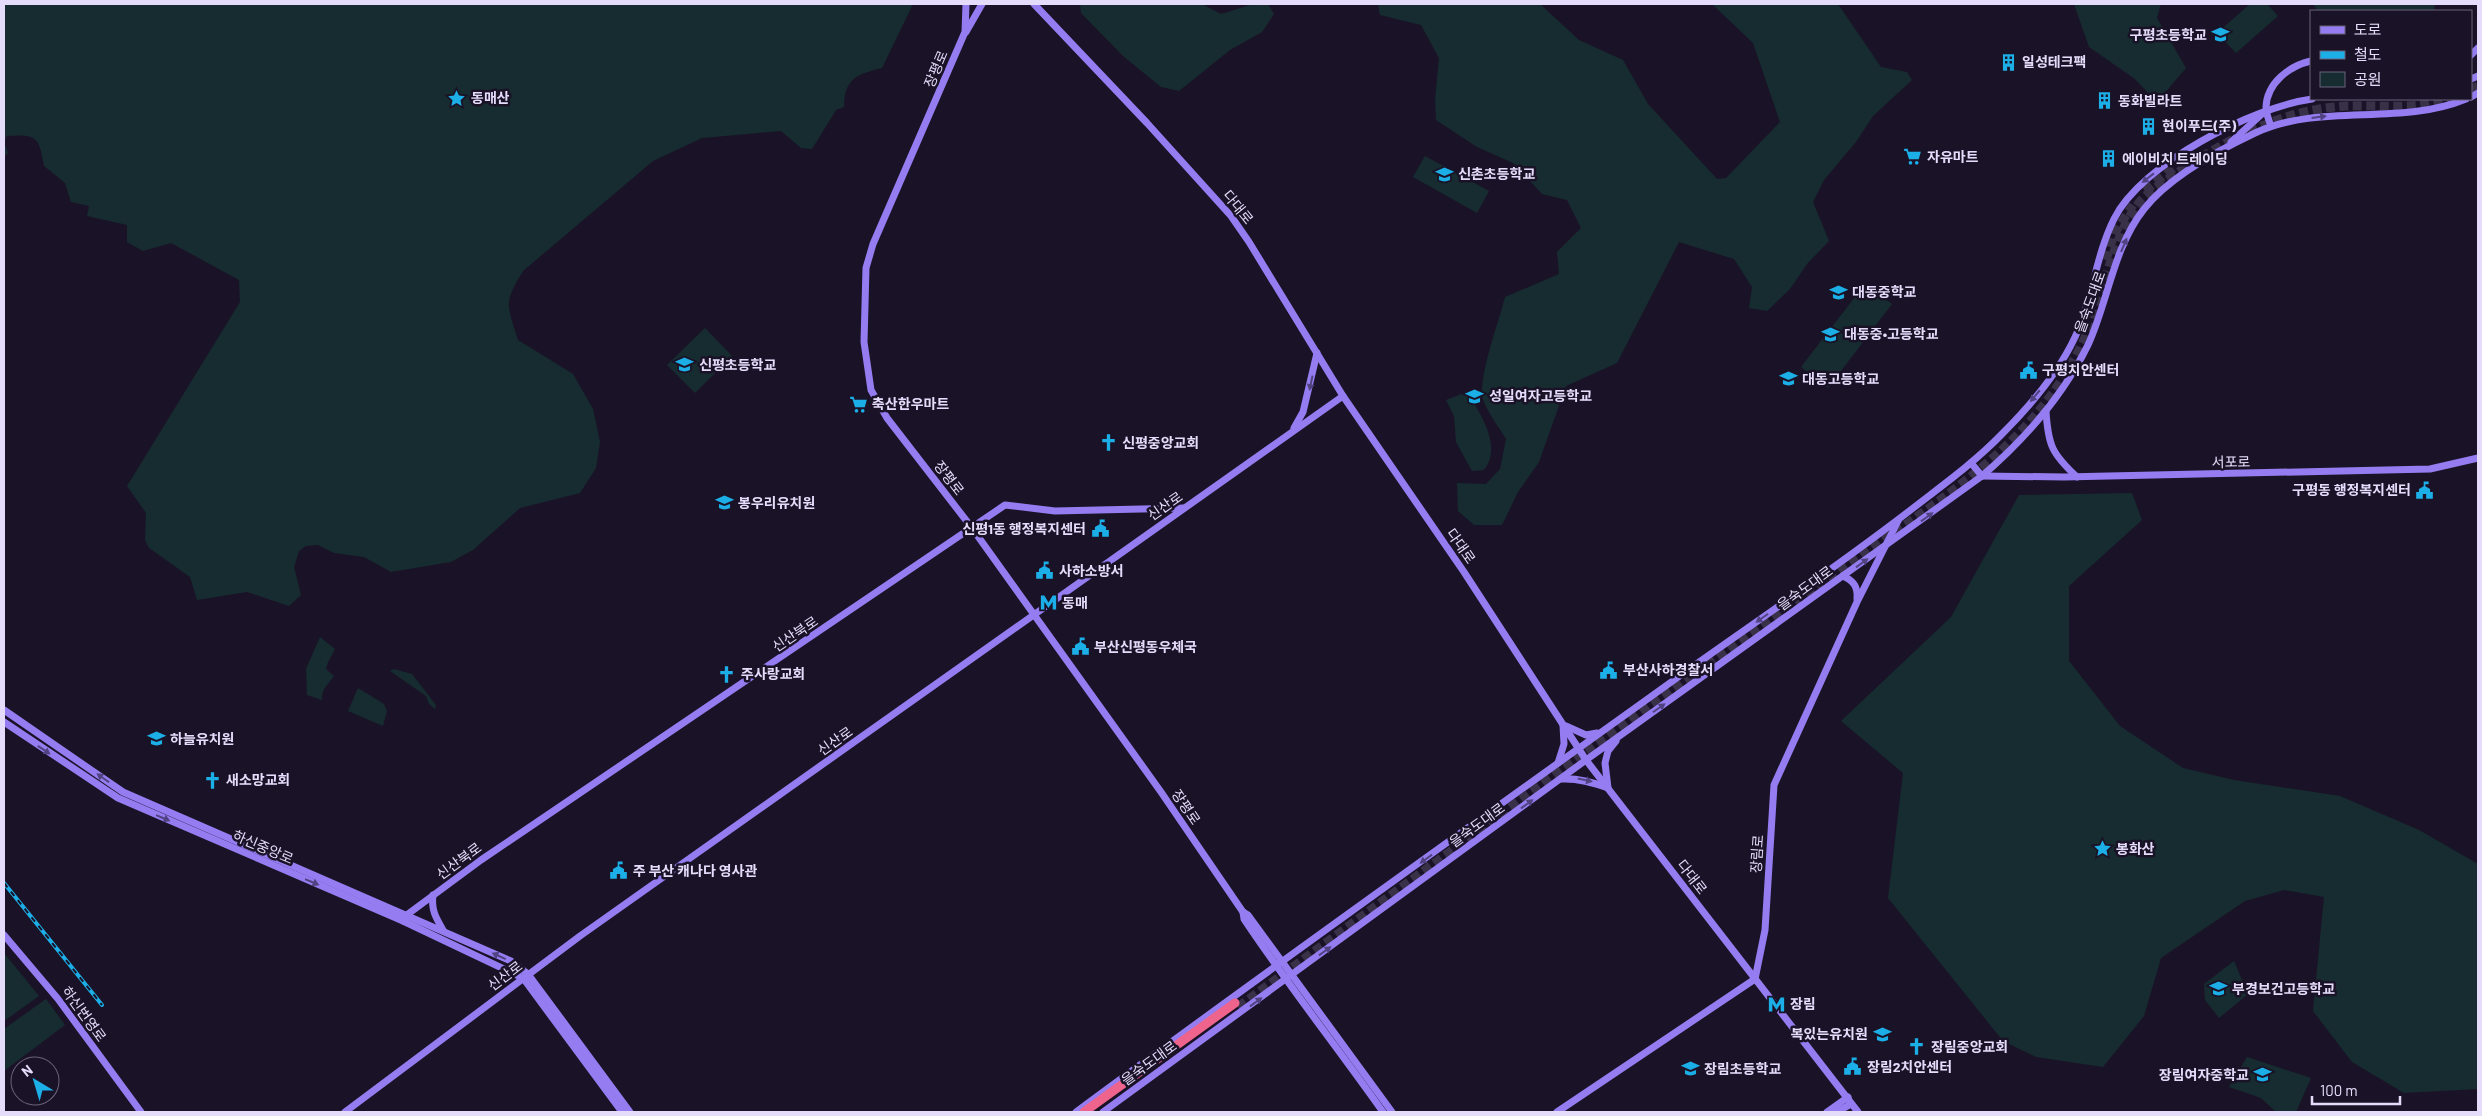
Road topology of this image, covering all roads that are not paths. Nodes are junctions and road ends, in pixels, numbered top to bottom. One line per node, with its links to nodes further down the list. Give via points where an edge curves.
1 (966, 4): 4 (street, 장평로)
2 (982, 4): 4 (street)
3 (1034, 4): 11 (street, 다대로, via 1231,216)
4 (965, 32): 21 (street, 장평로, via 873,244 866,268 864,342 871,390 887,418)
5 (2310, 61): 8 (street, via 2288,70 2276,81)
6 (2310, 99): 8 (street, 을숙도대로)
7 (2463, 100): 9 (street, 을숙도대로, one-way to 7, via 2293,119 2412,112)
8 (2266, 110): 9 (street); 10 (street); 16 (street, 을숙도대로, one-way to 16, via 2191,148 2143,182 2128,197 2113,220 2078,330 2056,370 2003,434)
9 (2271, 126): 10 (street, 을숙도대로)
10 (2221, 151): 13 (street, 을숙도대로, one-way to 10, via 2088,345 2123,247 2139,215 2170,184)
11 (1317, 353): 12 (street, 다대로); 14 (street, one-way to 14, via 1303,412)
12 (1344, 396): 14 (street, 신산로); 28 (street, 다대로)
13 (2046, 411): 17 (street, 을숙도대로, via 2015,448); 18 (street, via 2051,446 2062,463)
14 (1292, 432): 19 (street, 신산로)
15 (2478, 458): 18 (street, 서포로, via 2430,470)
16 (1971, 463): 17 (street); 20 (street, 을숙도대로)
17 (1982, 476): 18 (street, 서포로); 22 (street, 을숙도대로, one-way to 17)
18 (2078, 477)
19 (1185, 508): 21 (street, 신산북로, via 1055,511 1010,504); 25 (street, 신산로)
20 (1899, 519): 22 (street, 장림로); 29 (street, 을숙도대로, one-way to 29)
21 (972, 528): 25 (street, 장평로); 37 (street, 신산북로, via 481,860)
22 (1887, 545): 23 (street, 을숙도대로, one-way to 22); 24 (street, 장림로)
23 (1843, 576): 24 (street, via 1852,580 1858,589); 30 (street, 을숙도대로, one-way to 23)
24 (1857, 602): 45 (street, 장림로, via 1774,785 1765,930)
25 (1034, 615): 42 (street, 장평로, via 1248,915); 43 (street, 신산로)
26 (4, 710): 36 (street, one-way to 26)
27 (4, 722): 36 (street, 하신중앙로, one-way to 36)
28 (1563, 724): 29 (street, via 1586,735); 31 (street, 다대로); 33 (street, via 1564,744)
29 (1602, 732): 31 (street, 을숙도대로)
30 (1618, 737): 32 (street, 을숙도대로); 35 (street, via 1604,762)
31 (1579, 748): 32 (street, 다대로); 33 (street, 을숙도대로)
32 (1586, 760): 34 (street, 을숙도대로); 35 (street, 다대로)
33 (1558, 763): 42 (street, 을숙도대로, one-way to 42)
34 (1560, 779): 35 (street, one-way to 35, via 1591,781); 44 (street, 을숙도대로, one-way to 34)
35 (1608, 788): 45 (street, 다대로)
36 (120, 795): 38 (street); 39 (street, 하신중앙로, one-way to 39)
37 (433, 896): 38 (street, 신산북로); 40 (street, via 434,917)
38 (408, 914): 39 (street, 신산북로); 40 (street)
39 (403, 921): 43 (street, 하신중앙로)
40 (444, 930): 43 (street, one-way to 40, via 511,961)
41 (4, 934): 48 (street, 하신번영로, via 58,999)
42 (1279, 964): 44 (street, 장평로); 52 (street, 을숙도대로)
43 (525, 976): 49 (street, 신산로); 50 (street); 51 (street)
44 (1289, 978): 47 (street, 장평로); 55 (street, 을숙도대로, one-way to 44)
45 (1755, 979): 46 (street, 다대로); 56 (street)
46 (1849, 1101): 57 (street); 58 (street); 59 (street, 다대로)
47 (1386, 1110)
48 (141, 1112)
49 (345, 1112)
50 (622, 1112)
51 (630, 1112)
52 (1076, 1112)
53 (1084, 1112): 54 (highway, via 1237,1005)
54 (1094, 1112)
55 (1103, 1112)
56 (1557, 1112)
57 (1827, 1112)
58 (1837, 1112)
59 (1858, 1112)

